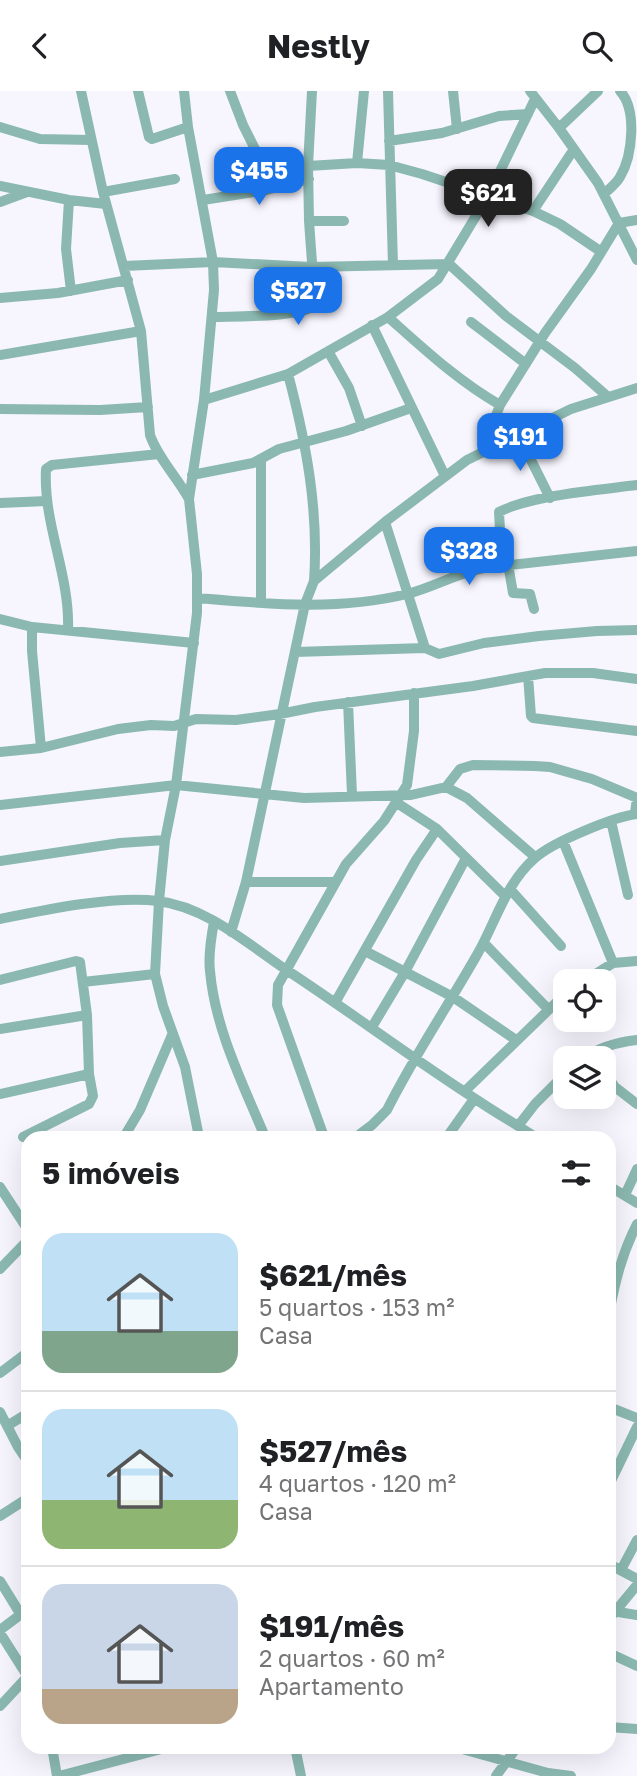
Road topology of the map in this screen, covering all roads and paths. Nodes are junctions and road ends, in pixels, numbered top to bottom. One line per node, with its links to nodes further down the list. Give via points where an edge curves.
1 (81, 91): 17 (street)
2 (138, 91): 14 (street, via 149,137)
3 (184, 91): 14 (street)
4 (230, 91): 26 (street, via 259,157)
5 (312, 91): 22 (street)
6 (364, 91): 20 (street)
7 (388, 91): 18 (street)
8 (453, 91): 16 (street)
9 (598, 91): 15 (street)
10 (620, 91): 28 (street, via 634,114 630,142 618,180)
11 (532, 95): 12 (street); 15 (street)
12 (528, 114): 16 (street, via 499,116); 29 (street)
13 (0, 127): 17 (street, via 40,139)
14 (188, 127): 32 (street)
15 (559, 128): 19 (street)
16 (457, 129): 18 (street)
17 (90, 140): 30 (street)
18 (389, 141): 21 (street)
19 (574, 149): 28 (street); 34 (street)
20 (357, 163): 21 (street); 22 (street)
21 (389, 165): 29 (street); 43 (street)
22 (308, 166): 24 (street)
23 (175, 179): 30 (street)
24 (309, 179): 26 (street); 36 (street)
25 (0, 186): 27 (street)
26 (266, 190): 32 (street)
27 (28, 191): 31 (street); 33 (street)
28 (604, 194): 38 (street)
29 (488, 196): 34 (street); 42 (street)
30 (104, 198): 31 (street); 44 (street)
31 (69, 200): 47 (street, via 66,249)
32 (203, 200): 41 (street)
33 (0, 202)
34 (534, 211): 39 (street)
35 (637, 220): 38 (street)
36 (309, 221): 37 (street); 45 (street)
37 (344, 221)
38 (619, 223): 39 (street); 40 (street)
39 (600, 251): 54 (street)
40 (637, 260)
41 (213, 262): 44 (street); 45 (street); 49 (street)
42 (449, 264): 43 (street); 50 (street, via 438,279); 54 (street)
43 (393, 265): 45 (street)
44 (124, 266): 46 (street)
45 (311, 267): 49 (street, via 315,304 309,310)
46 (128, 280): 47 (street); 53 (street)
47 (71, 291): 48 (street)
48 (0, 298)
49 (213, 317): 61 (street)
50 (388, 317): 52 (street); 62 (street, via 452,374)
51 (471, 322): 57 (street)
52 (372, 325): 55 (street); 64 (street)
53 (141, 331): 56 (street); 63 (street)
54 (539, 342): 57 (street); 60 (street)
55 (328, 351): 58 (street); 66 (street, via 354,397)
56 (0, 355)
57 (526, 364): 62 (street)
58 (288, 374): 61 (street); 68 (street)
59 (637, 388): 60 (street)
60 (607, 396): 67 (street)
61 (204, 400): 72 (street)
62 (500, 405): 69 (street)
63 (148, 407): 65 (street); 70 (street, via 150,435)
64 (411, 408): 66 (street); 73 (street)
65 (0, 409)
66 (362, 426): 68 (street)
67 (519, 434): 69 (street); 75 (street)
68 (304, 442): 71 (street); 82 (street, via 313,504)
69 (491, 447): 73 (street)
70 (159, 454): 76 (street); 77 (street, via 48,466)
71 (261, 460): 72 (street); 85 (street)
72 (192, 475): 76 (street)
73 (445, 476): 79 (street)
74 (637, 485): 75 (street)
75 (550, 498): 81 (street, via 499,512)
76 (188, 499): 84 (street)
77 (47, 501): 78 (street); 90 (street, via 69,609)
78 (0, 503)
79 (385, 522): 82 (street); 83 (street)
80 (637, 551): 81 (street)
81 (505, 565): 83 (street, via 462,572); 87 (street, via 513,593 530,594)
82 (314, 581): 86 (street)
83 (410, 593): 86 (street, via 341,605); 93 (street)
84 (198, 598): 85 (street); 92 (street)
85 (261, 601): 86 (street)
86 (305, 604): 94 (street)
87 (534, 609)
88 (0, 619): 89 (street)
89 (32, 627): 90 (street); 102 (street)
90 (68, 629): 92 (street)
91 (637, 631): 93 (street, via 539,636 439,654)
92 (194, 643): 100 (street)
93 (425, 647): 94 (street)
94 (295, 652): 99 (street)
95 (528, 676): 96 (street, via 568,672); 97 (street); 101 (street, via 533,719)
96 (637, 679)
97 (414, 693): 98 (street); 108 (street, via 410,775)
98 (348, 702): 99 (street); 107 (street)
99 (280, 714): 100 (street); 106 (street)
100 (184, 723): 102 (street, via 118,729); 104 (street)
101 (637, 731)
102 (41, 748): 103 (street)
103 (0, 752)
104 (176, 786): 106 (street); 109 (street); 113 (street)
105 (446, 787): 108 (street); 110 (street, via 460,769 473,765 550,767 637,798); 115 (street, via 467,798)
106 (263, 796): 107 (street); 118 (street)
107 (352, 796): 108 (street)
108 (400, 799): 112 (street); 119 (street)
109 (0, 805)
110 (636, 813): 111 (street)
111 (611, 821): 114 (street); 121 (street)
112 (436, 829): 116 (street); 128 (street)
113 (165, 840): 117 (street); 122 (street)
114 (563, 841): 115 (street); 130 (street)
115 (535, 857): 120 (street)
116 (466, 858): 120 (street); 133 (street)
117 (0, 861)
118 (246, 882): 119 (street); 125 (street)
119 (335, 882): 131 (street)
120 (508, 892): 126 (street); 127 (street)
121 (628, 895)
122 (159, 901): 123 (street, via 98,903); 124 (street); 134 (street)
123 (0, 919)
124 (214, 922): 125 (street); 160 (street, via 209,968 215,1002)
125 (231, 932): 131 (street)
126 (484, 943): 137 (street); 140 (street)
127 (561, 946)
128 (365, 951): 133 (street); 138 (street)
129 (637, 961): 130 (street)
130 (613, 963): 132 (street)
131 (286, 969): 138 (street); 161 (street, via 278,985 277,1005)
132 (604, 969)
133 (405, 972): 137 (street); 142 (street)
134 (155, 974): 136 (street); 144 (street)
135 (0, 980): 136 (street, via 78,961)
136 (83, 982): 141 (street)
137 (453, 997): 145 (street); 148 (street)
138 (335, 1001): 142 (street)
139 (553, 1005): 140 (street)
140 (548, 1009): 145 (street)
141 (87, 1015): 143 (street); 149 (street)
142 (372, 1027): 148 (street)
143 (0, 1029)
144 (173, 1035): 158 (street); 159 (street, via 185,1067)
145 (516, 1039): 152 (street)
146 (637, 1039): 147 (street)
147 (616, 1047)
148 (416, 1058): 152 (street); 162 (street, via 382,1117)
149 (89, 1074): 153 (street); 157 (street, via 93,1093 89,1104)
150 (553, 1086): 156 (street)
151 (616, 1088): 155 (street)
152 (465, 1091): 154 (street)
153 (0, 1094)
154 (474, 1099): 156 (street); 163 (street)
155 (637, 1104)
156 (518, 1126): 164 (street)
157 (35, 1131)
158 (128, 1131)
159 (198, 1131)
160 (263, 1131)
161 (322, 1131)
162 (364, 1131)
163 (451, 1131)
164 (524, 1131)
165 (637, 1169): 168 (street)
166 (0, 1187): 170 (street)
167 (616, 1190): 168 (street)
168 (625, 1195): 169 (street)
169 (637, 1203)
170 (21, 1219)
171 (637, 1224): 174 (street)
172 (21, 1250): 173 (street)
173 (0, 1269)
174 (616, 1284)
175 (21, 1357): 176 (street)
176 (0, 1373)
177 (616, 1410): 180 (street)
178 (0, 1412): 181 (street)
179 (21, 1418): 181 (street)
180 (637, 1418)
181 (8, 1426): 183 (street)
182 (637, 1427): 184 (street)
183 (21, 1449)
184 (616, 1470)
185 (0, 1501): 187 (street)
186 (21, 1502): 187 (street)
187 (3, 1514)
188 (637, 1540): 190 (street)
189 (616, 1568): 190 (street)
190 (621, 1570): 191 (street)
191 (637, 1579)
192 (0, 1581): 194 (street)
193 (637, 1585): 195 (street)
194 (21, 1607)
195 (616, 1608)
196 (616, 1614): 198 (street)
197 (21, 1615): 199 (street)
198 (637, 1615)
199 (0, 1632): 201 (street)
200 (616, 1656): 202 (street)
201 (21, 1665)
202 (637, 1666)
203 (21, 1684): 204 (street)
204 (0, 1706)
205 (616, 1728): 206 (street)
206 (637, 1730)
207 (53, 1754): 213 (street)
208 (142, 1754): 213 (street)
209 (296, 1754): 214 (street)
210 (480, 1754): 212 (street)
211 (512, 1754): 212 (street)
212 (506, 1761): 215 (street); 216 (street)
213 (58, 1776)
214 (301, 1776)
215 (496, 1776)
216 (571, 1776)

